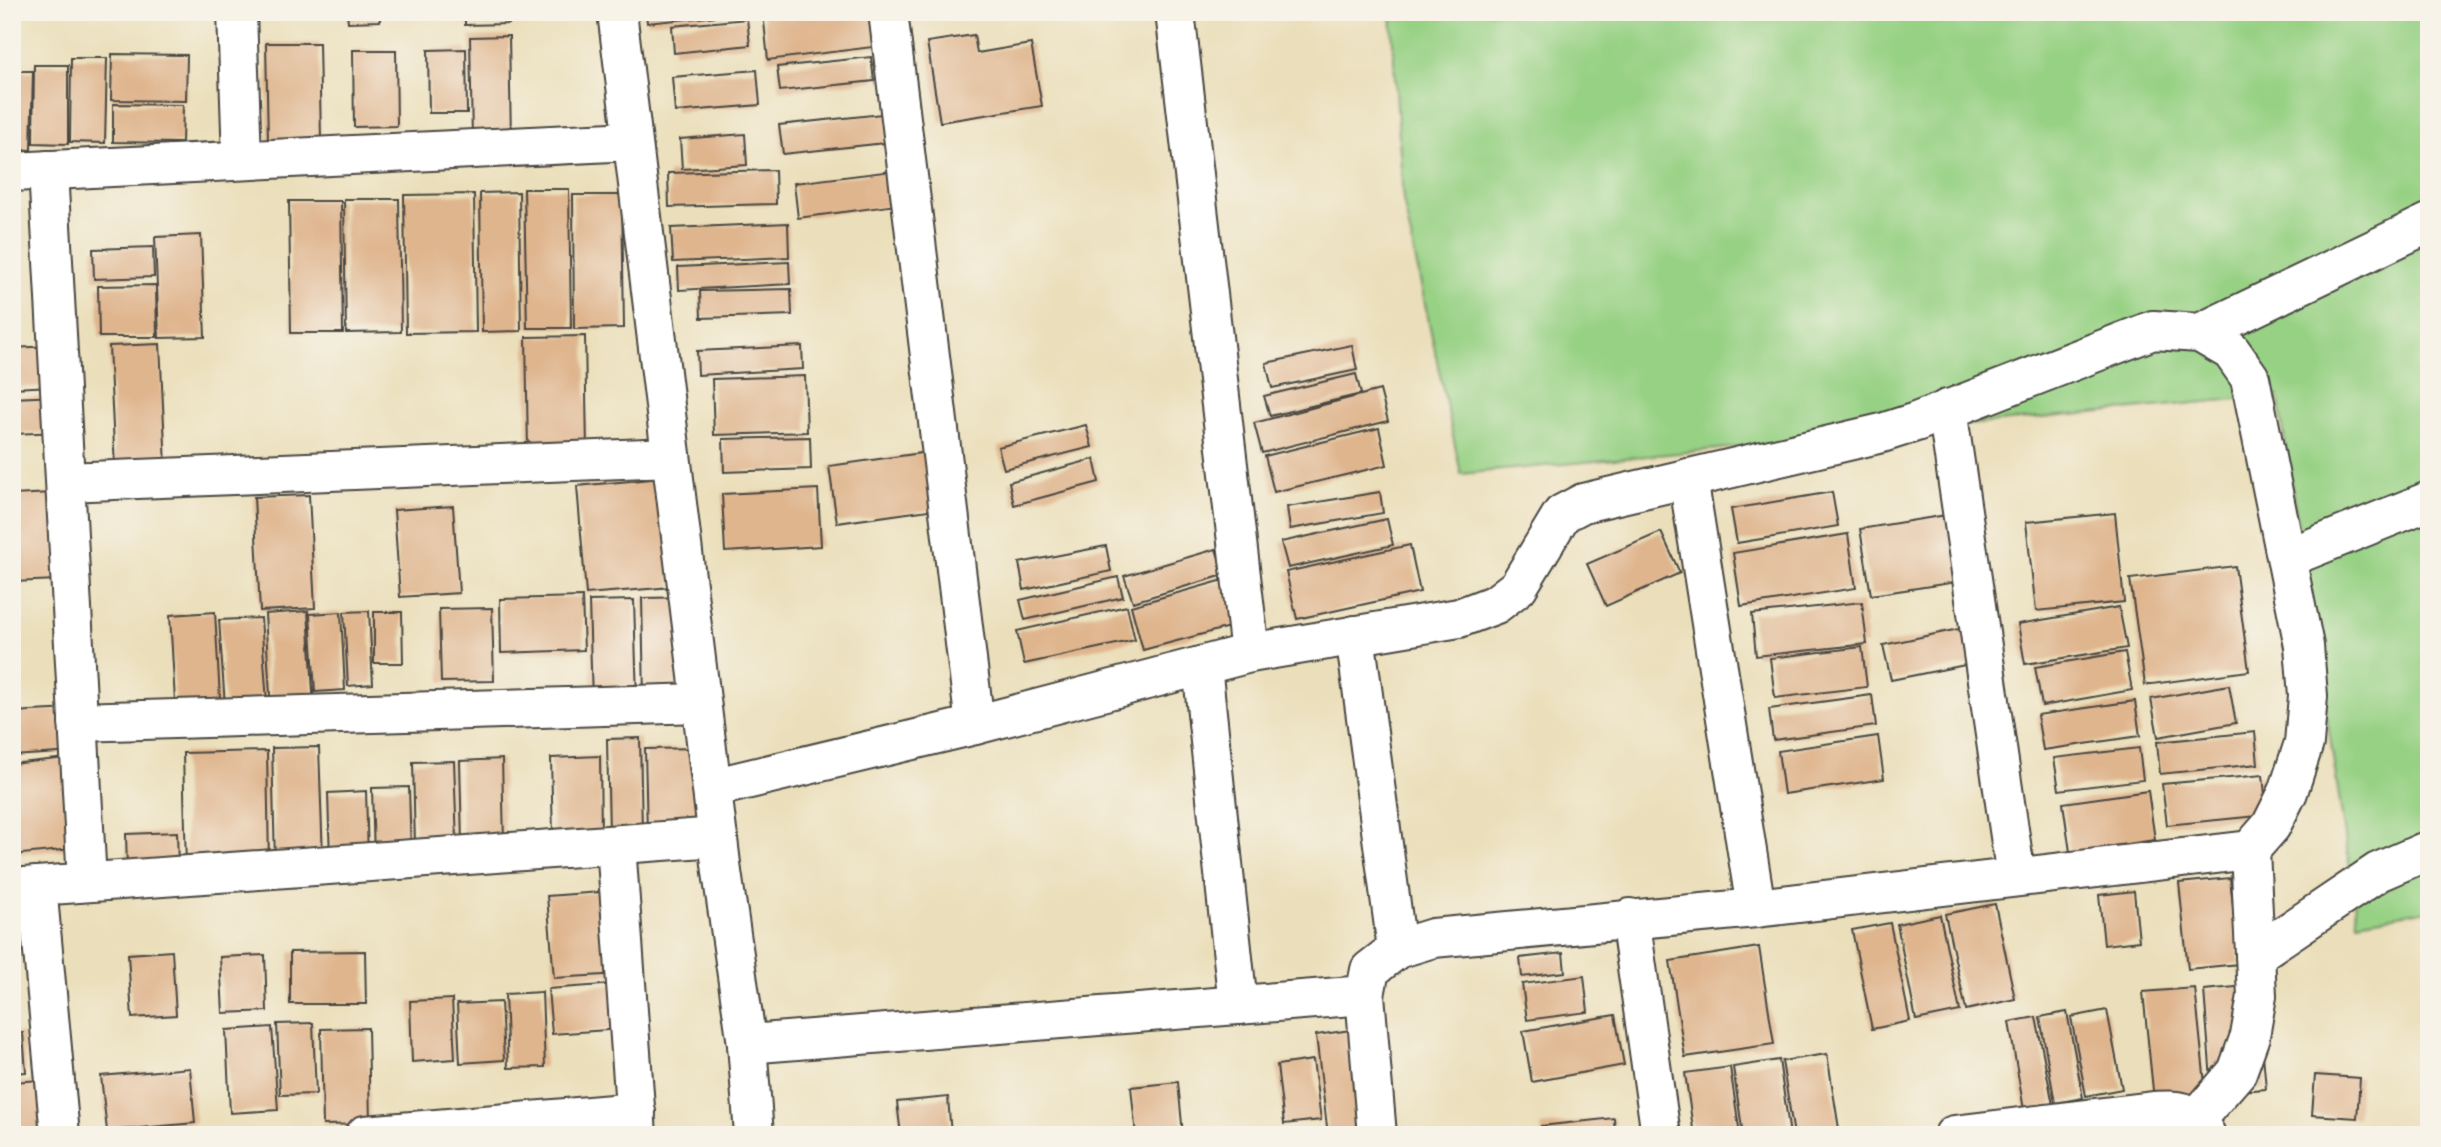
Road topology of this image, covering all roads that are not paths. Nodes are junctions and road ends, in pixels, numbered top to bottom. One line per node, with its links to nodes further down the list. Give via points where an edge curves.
1 (237, 12): 6 (street)
2 (617, 12): 5 (street)
3 (888, 12): 21 (street)
4 (1175, 12): 17 (street)
5 (632, 141): 6 (street); 11 (street)
6 (242, 160): 7 (street)
7 (30, 171): 13 (street)
8 (2429, 223): 9 (street)
9 (2200, 333): 10 (street, via 2153,330); 15 (street, via 2231,351 2250,378)
10 (1947, 410): 12 (street, via 1882,433); 27 (street)
11 (671, 457): 13 (street); 19 (street)
12 (1688, 478): 16 (street, via 1583,503 1562,514 1518,587 1496,604 1458,618); 30 (street)
13 (66, 482): 20 (street)
14 (2429, 501): 15 (street)
15 (2287, 558): 25 (street, via 2304,646 2308,696 2304,743 2272,826)
16 (1355, 635): 17 (street); 32 (street)
17 (1250, 653): 18 (street)
18 (1202, 666): 21 (street); 35 (street)
19 (701, 703): 20 (street); 22 (street)
20 (78, 722): 28 (street)
21 (975, 725): 22 (street)
22 (712, 788): 23 (street)
23 (718, 837): 24 (street); 36 (street)
24 (616, 845): 28 (street); 37 (street)
25 (2250, 849): 27 (street); 33 (street)
26 (2429, 850): 33 (street, via 2378,872)
27 (2016, 877): 30 (street)
28 (87, 882): 29 (street)
29 (25, 887): 39 (street)
30 (1756, 908): 31 (street)
31 (1630, 918): 32 (street, via 1433,938); 43 (street)
32 (1397, 949): 34 (street, via 1370,970)
33 (2255, 955): 38 (street, via 2257,996 2250,1036 2236,1072)
34 (1365, 995): 35 (street); 42 (street)
35 (1238, 1005): 36 (street)
36 (747, 1044): 41 (street)
37 (637, 1123): 40 (street)
38 (2201, 1126): 44 (street, via 2178,1110)
39 (60, 1135)
40 (365, 1135)
41 (754, 1135)
42 (1377, 1135)
43 (1661, 1135)
44 (1954, 1135)

